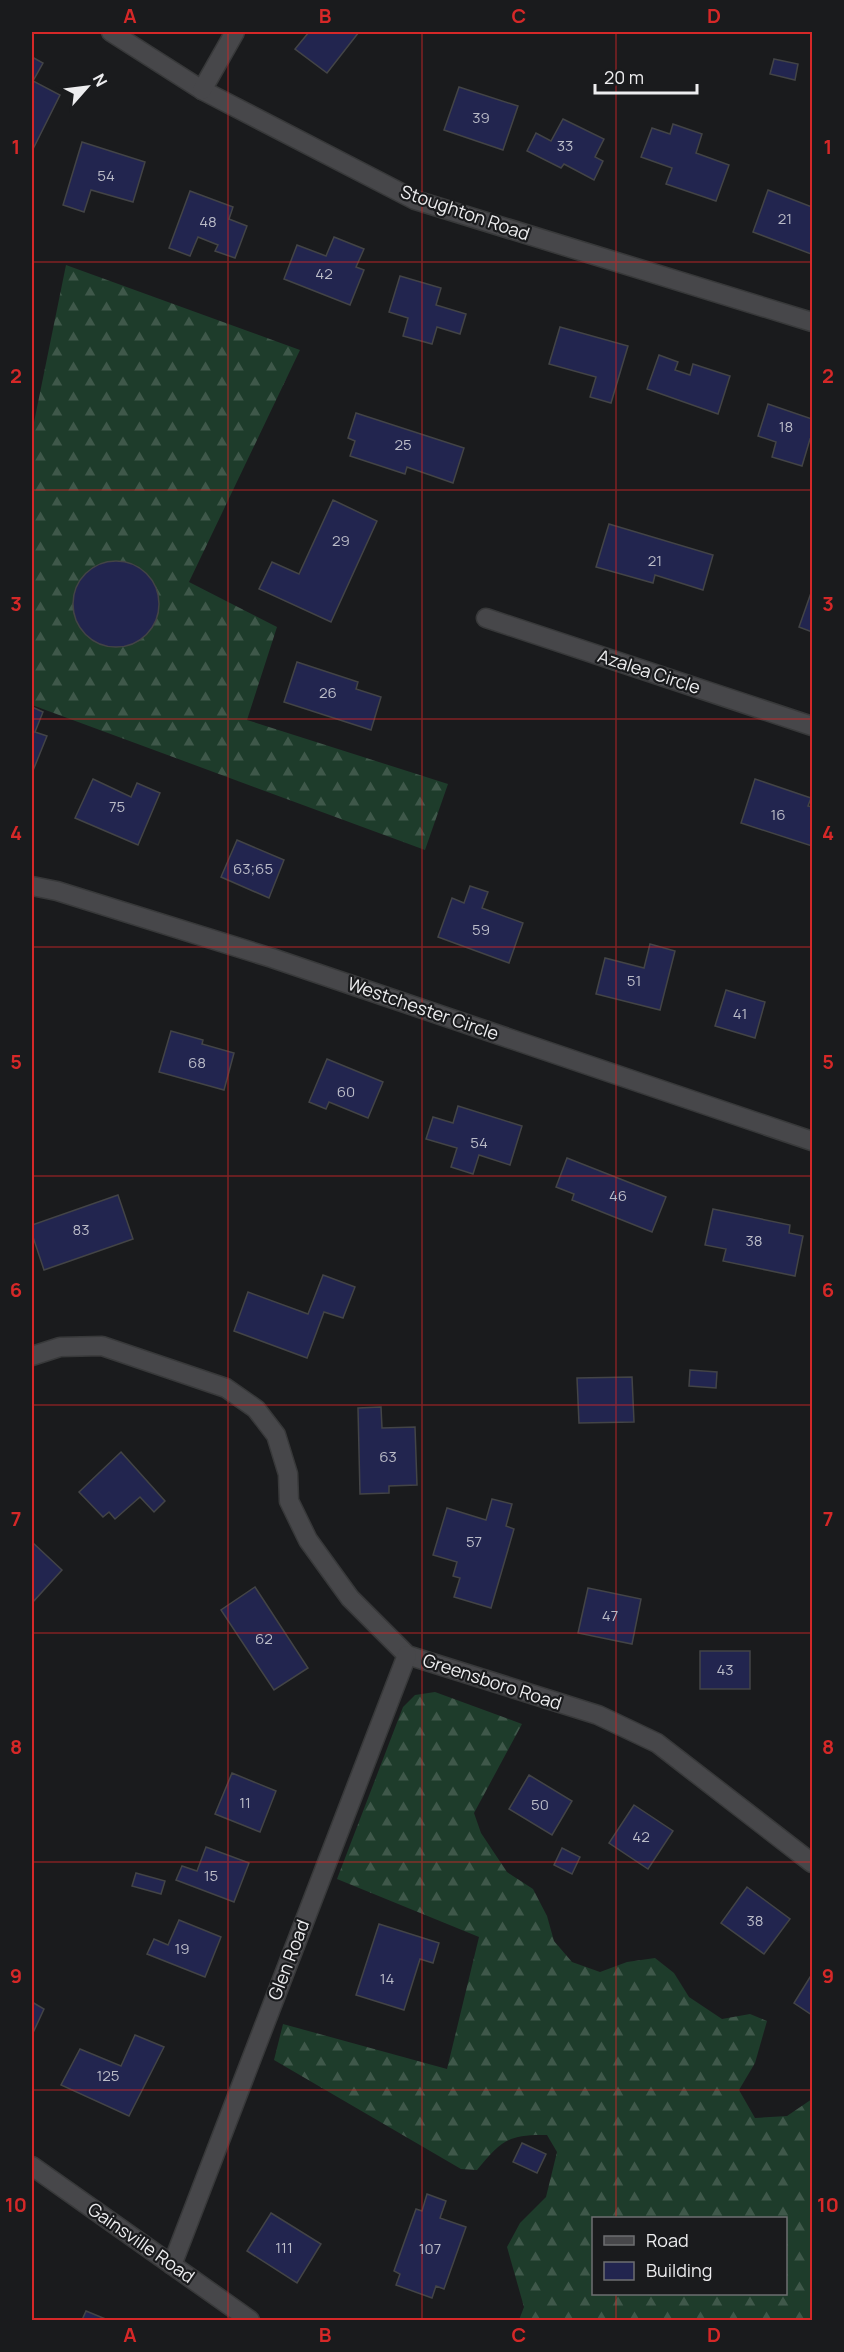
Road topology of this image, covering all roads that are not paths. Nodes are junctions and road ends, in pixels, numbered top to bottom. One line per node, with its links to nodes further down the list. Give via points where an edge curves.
1 (111, 32): 3 (street, Stoughton Road)
2 (235, 32): 3 (street)
3 (202, 90): 4 (street, Stoughton Road, via 415,200)
4 (813, 322)
5 (486, 618): 6 (street, Azalea Circle)
6 (813, 726)
7 (32, 886): 8 (street, Westchester Circle, via 272,958)
8 (813, 1141)
9 (32, 1356): 10 (street, Greensboro Road, via 60,1347 102,1346 226,1388 256,1409 276,1435 288,1474 289,1501 308,1540 350,1598)
10 (407, 1655): 11 (street, Greensboro Road, via 598,1715 657,1743); 13 (street, Glen Road)
11 (813, 1863)
12 (32, 2166): 13 (street, Gainsville Road)
13 (172, 2265): 14 (street, Gainsville Road)
14 (250, 2320)

